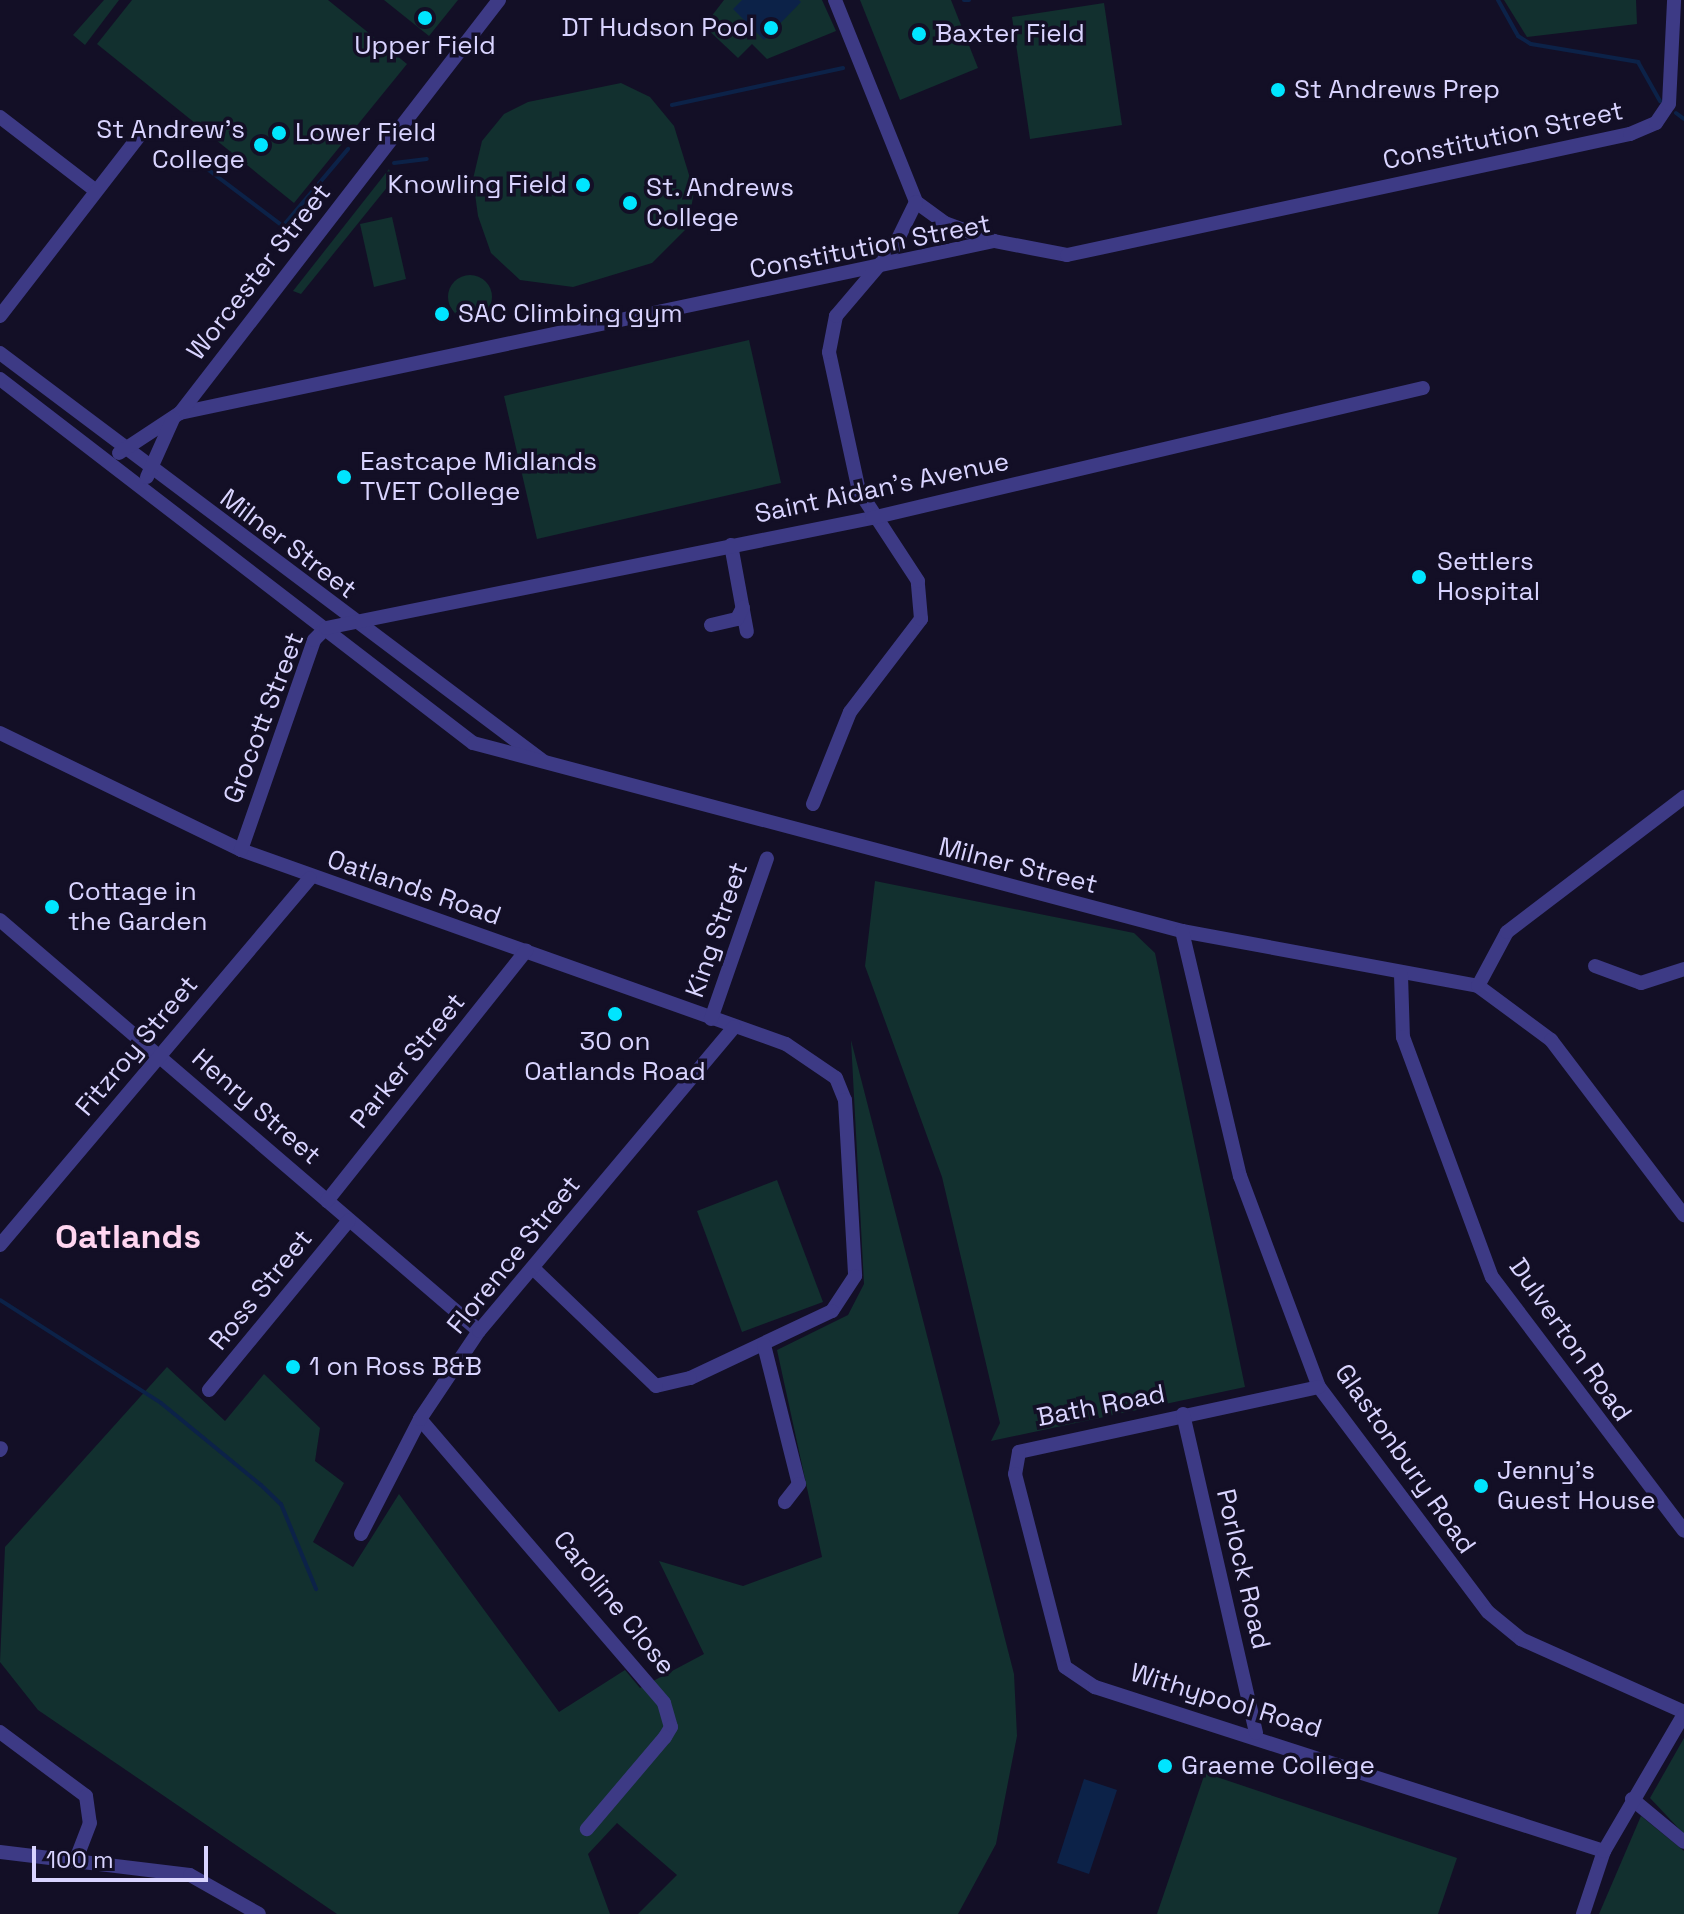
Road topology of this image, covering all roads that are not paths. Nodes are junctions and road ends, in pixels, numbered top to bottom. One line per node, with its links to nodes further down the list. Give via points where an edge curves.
1 (499, 0): 15 (street, Worcester Street)
2 (835, 0): 8 (street)
3 (1674, 0): 4 (street)
4 (1680, 38): 9 (street, Constitution Street, via 1674,84 1660,119 1606,140 1067,255)
5 (0, 117): 7 (street)
6 (142, 132): 7 (street)
7 (96, 191): 11 (street)
8 (916, 202): 9 (street, via 945,223); 10 (street)
9 (994, 241): 10 (street, Constitution Street)
10 (874, 270): 15 (street, Constitution Street); 20 (street, via 836,316 829,352 859,491)
11 (0, 316)
12 (0, 353): 16 (street, Milner Street)
13 (0, 379): 17 (street, Milner Street)
14 (1423, 388): 20 (street, Saint Aidan's Avenue)
15 (176, 416): 16 (street, Worcester Street); 18 (street, Worcester Street)
16 (124, 449): 17 (street, Worcester Street); 18 (street, Milner Street)
17 (110, 461): 19 (street, Milner Street)
18 (152, 470): 19 (street, Worcester Street); 23 (street, Milner Street)
19 (141, 484): 25 (street, Milner Street)
20 (872, 518): 21 (street, Saint Aidan's Avenue); 30 (street, via 918,581 921,619 850,712)
21 (731, 545): 22 (street); 23 (street, Saint Aidan's Avenue)
22 (743, 607): 24 (street, via 737,619); 26 (street)
23 (349, 621): 25 (street, Grocott Street); 28 (street, Milner Street)
24 (711, 625)
25 (326, 628): 28 (street, Milner Street, via 473,743); 31 (street, Grocott Street, via 314,640)
26 (747, 632)
27 (0, 733): 31 (street, Oatlands Road)
28 (552, 767): 35 (street, Milner Street)
29 (1684, 797): 40 (street, via 1507,932)
30 (813, 804)
31 (241, 850): 33 (street, Oatlands Road)
32 (767, 858): 41 (street, King Street)
33 (310, 878): 36 (street, Oatlands Road); 43 (street, Fitzroy Street)
34 (0, 920): 43 (street, Henry Street)
35 (1182, 931): 39 (street, Milner Street); 51 (street, Glastonbury Road, via 1240,1176)
36 (526, 951): 41 (street, Oatlands Road); 44 (street, Parker Street)
37 (1595, 966): 38 (street, via 1641,983)
38 (1684, 969)
39 (1401, 975): 40 (street, Milner Street); 56 (street, Dulverton Road, via 1403,1037 1492,1277)
40 (1478, 986): 45 (street, via 1551,1040)
41 (711, 1019): 42 (street, Oatlands Road)
42 (734, 1027): 48 (street, Florence Street); 50 (street, Oatlands Road, via 823,1063 845,1100 855,1276 832,1311)
43 (161, 1056): 44 (street, Henry Street); 47 (street, Fitzroy Street)
44 (327, 1201): 46 (street, Henry Street)
45 (1684, 1215)
46 (349, 1220): 49 (street, Henry Street); 52 (street, Ross Street)
47 (0, 1245)
48 (533, 1268): 49 (street, Florence Street); 50 (street, via 656,1386 671,1386)
49 (479, 1331): 54 (street, Florence Street)
50 (764, 1345): 55 (street, via 799,1484)
51 (1319, 1387): 53 (street, Bath Road); 59 (street, Glastonbury Road, via 1488,1612 1521,1639)
52 (209, 1390)
53 (1183, 1414): 58 (street, Bath Road, via 1030,1445 1015,1460); 61 (street, Porlock Road)
54 (420, 1419): 57 (street, Florence Street); 63 (street, Caroline Close, via 531,1539 664,1703 671,1727 665,1737)
55 (785, 1502)
56 (1684, 1531)
57 (361, 1534)
58 (1065, 1667): 61 (street, Withypool Road, via 1095,1687)
59 (1684, 1713): 62 (street)
60 (0, 1732): 67 (street, via 86,1796 90,1823)
61 (1256, 1733): 65 (street, Withypool Road)
62 (1632, 1799): 64 (street); 65 (street)
63 (587, 1829)
64 (1684, 1842)
65 (1604, 1851): 69 (street)
66 (0, 1852): 67 (street)
67 (77, 1857): 68 (street, via 190,1875)
68 (259, 1914)
69 (1583, 1914)

